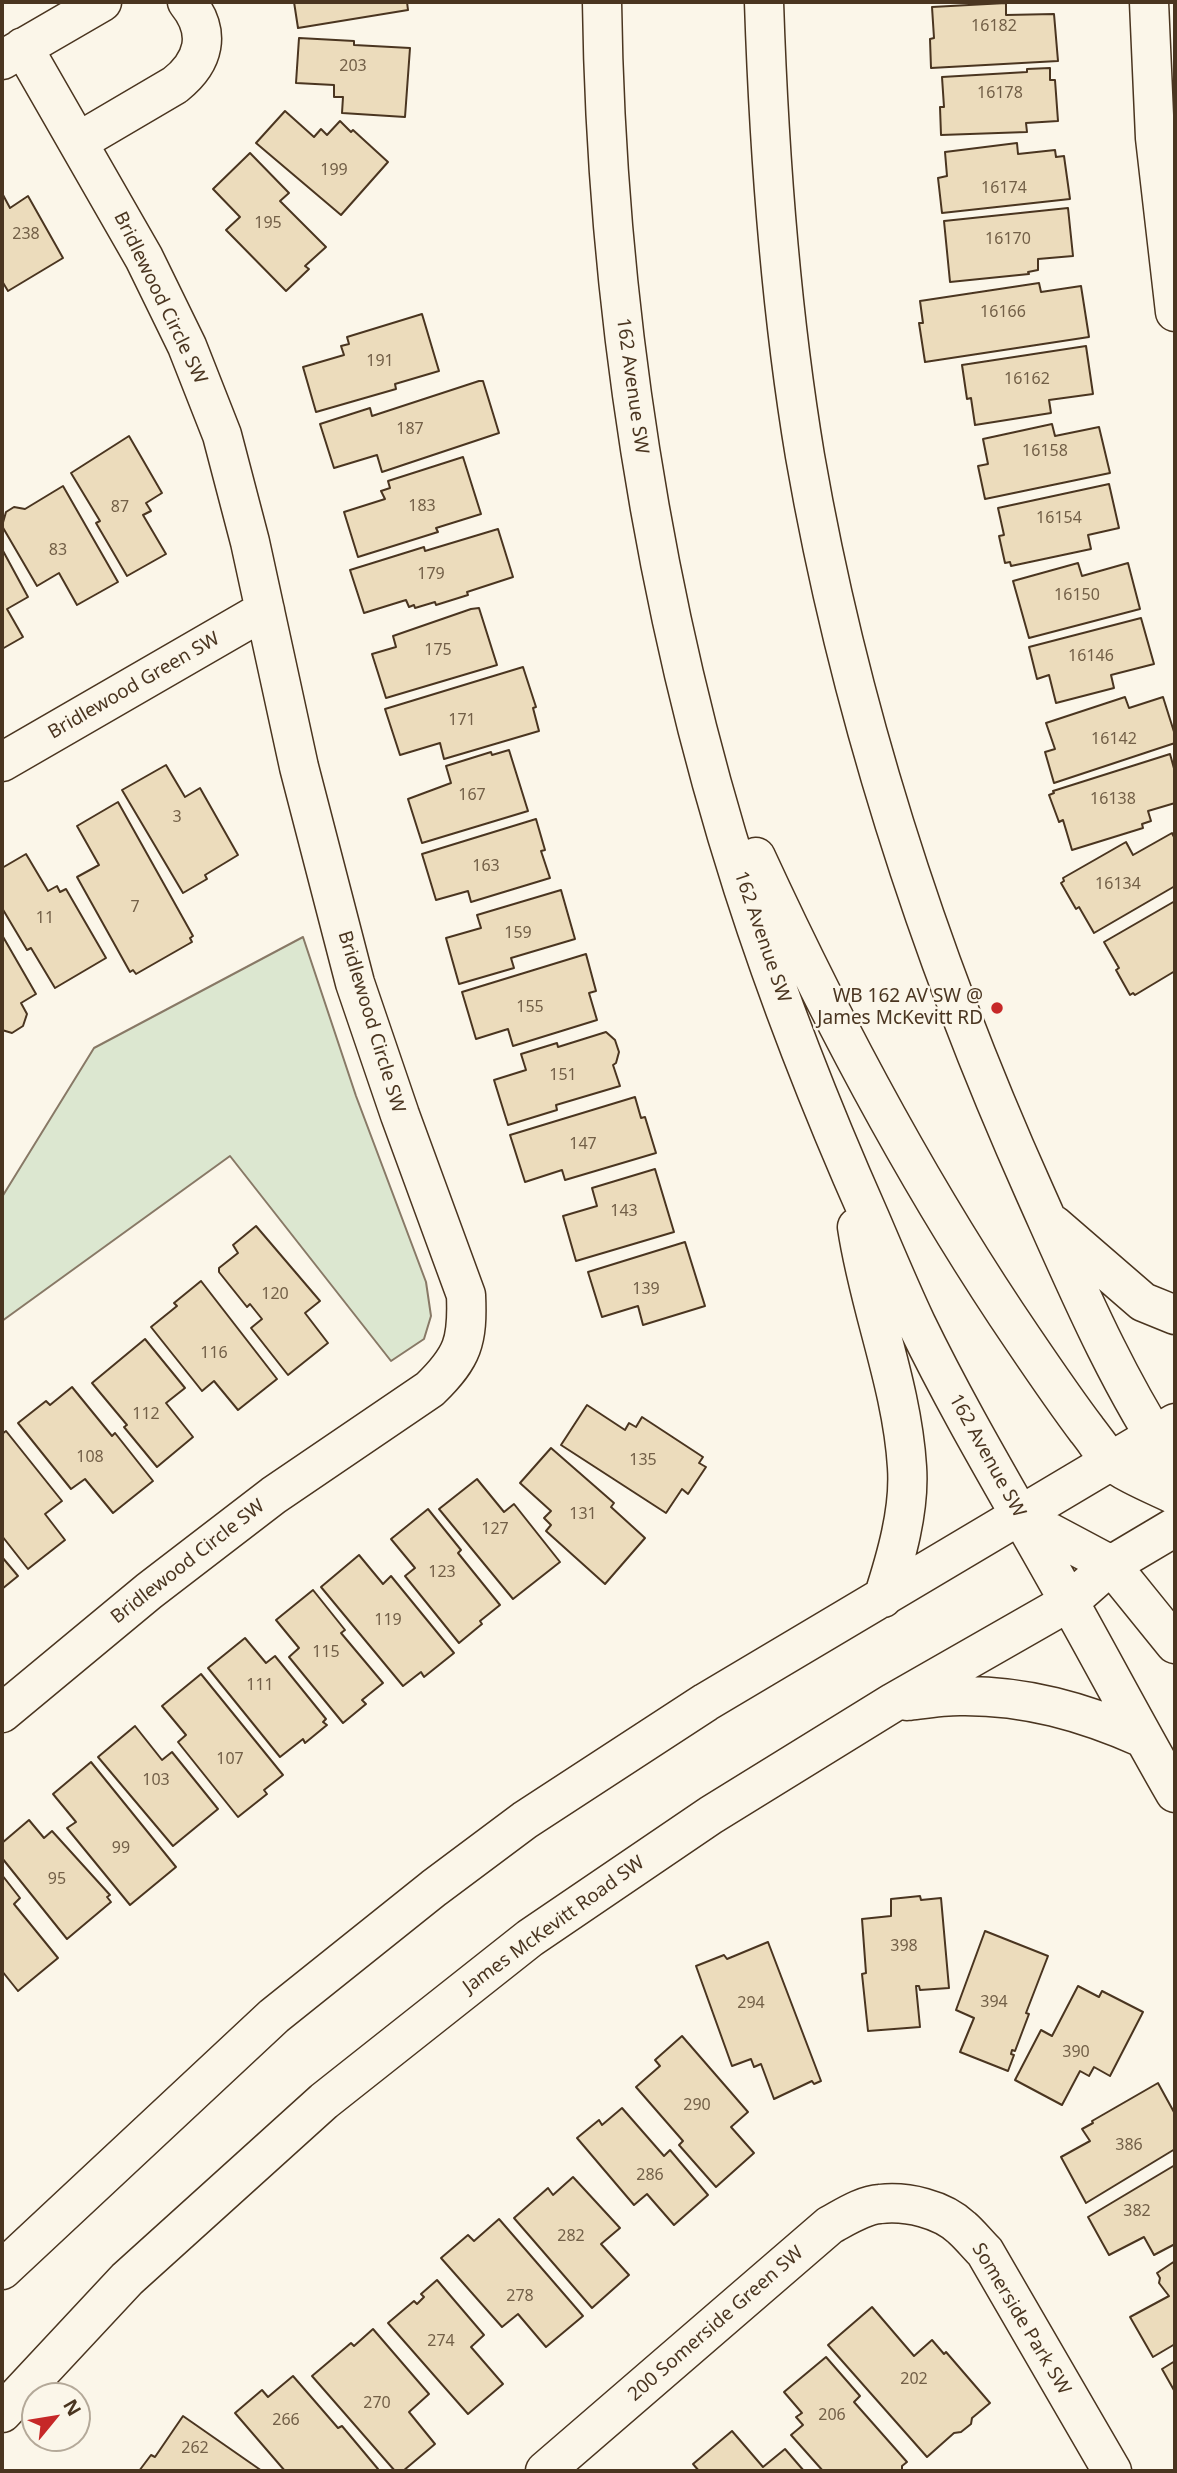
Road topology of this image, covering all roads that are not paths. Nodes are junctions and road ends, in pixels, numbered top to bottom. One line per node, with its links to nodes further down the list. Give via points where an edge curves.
1 (102, 2): 6 (main road, Bridlewood Circle SW)
2 (187, 2): 7 (main road, via 201,27 202,43 188,74)
3 (603, 2): 10 (main road, 162 Avenue SW, via 610,175 624,337 653,522)
4 (764, 2): 13 (main road, via 776,228 790,349 806,457 842,631 877,766 928,925 1003,1120)
5 (1149, 2): 8 (main road, via 1155,138)
6 (13, 54): 7 (main road, Bridlewood Circle SW)
7 (78, 142): 9 (main road, Bridlewood Circle SW, via 144,258 187,346 222,435)
8 (1175, 312)
9 (265, 610): 11 (main road, Bridlewood Green SW); 26 (main road, Bridlewood Circle SW, via 299,767 355,983 466,1295 463,1342 451,1368 430,1389 274,1495)
10 (702, 741): 12 (main road, 162 Avenue SW, via 743,887); 16 (main road, via 789,928 921,1178 1001,1307)
11 (2, 762)
12 (849, 1171): 19 (main road, 162 Avenue SW, via 914,1320); 22 (main road, via 863,1266 893,1377 907,1468 900,1547)
13 (1047, 1219): 14 (main road, via 1143,1302); 15 (main road, via 1086,1309)
14 (1175, 1315)
15 (1164, 1429): 16 (main road); 17 (main road)
16 (1111, 1462): 18 (main road); 19 (main road)
17 (1175, 1468)
18 (1175, 1495)
19 (1019, 1516): 21 (main road); 22 (main road); 23 (main road, 162 Avenue SW)
20 (1175, 1527): 21 (main road, James McKevitt Road SW)
21 (1111, 1565): 23 (main road, James McKevitt Road SW); 24 (main road)
22 (884, 1598): 30 (main road, via 706,1702 525,1820 434,1888 274,2016)
23 (1069, 1602): 25 (main road, James McKevitt Road SW); 27 (main road, 162 Avenue SW)
24 (1175, 1644)
25 (894, 1702): 27 (main road, via 960,1696 1041,1703); 31 (main road, James McKevitt Road SW, via 711,1815 530,1938 324,2101 127,2279)
26 (2, 1713)
27 (1143, 1738): 28 (main road, 162 Avenue SW)
28 (1175, 1793)
29 (900, 2204): 32 (main road, 200 Somerside Green SW, via 879,2204 830,2225); 33 (main road, Somerside Park SW, via 923,2207 961,2226 985,2252)
30 (2, 2270)
31 (2, 2413)
32 (545, 2471)
33 (1112, 2471)

